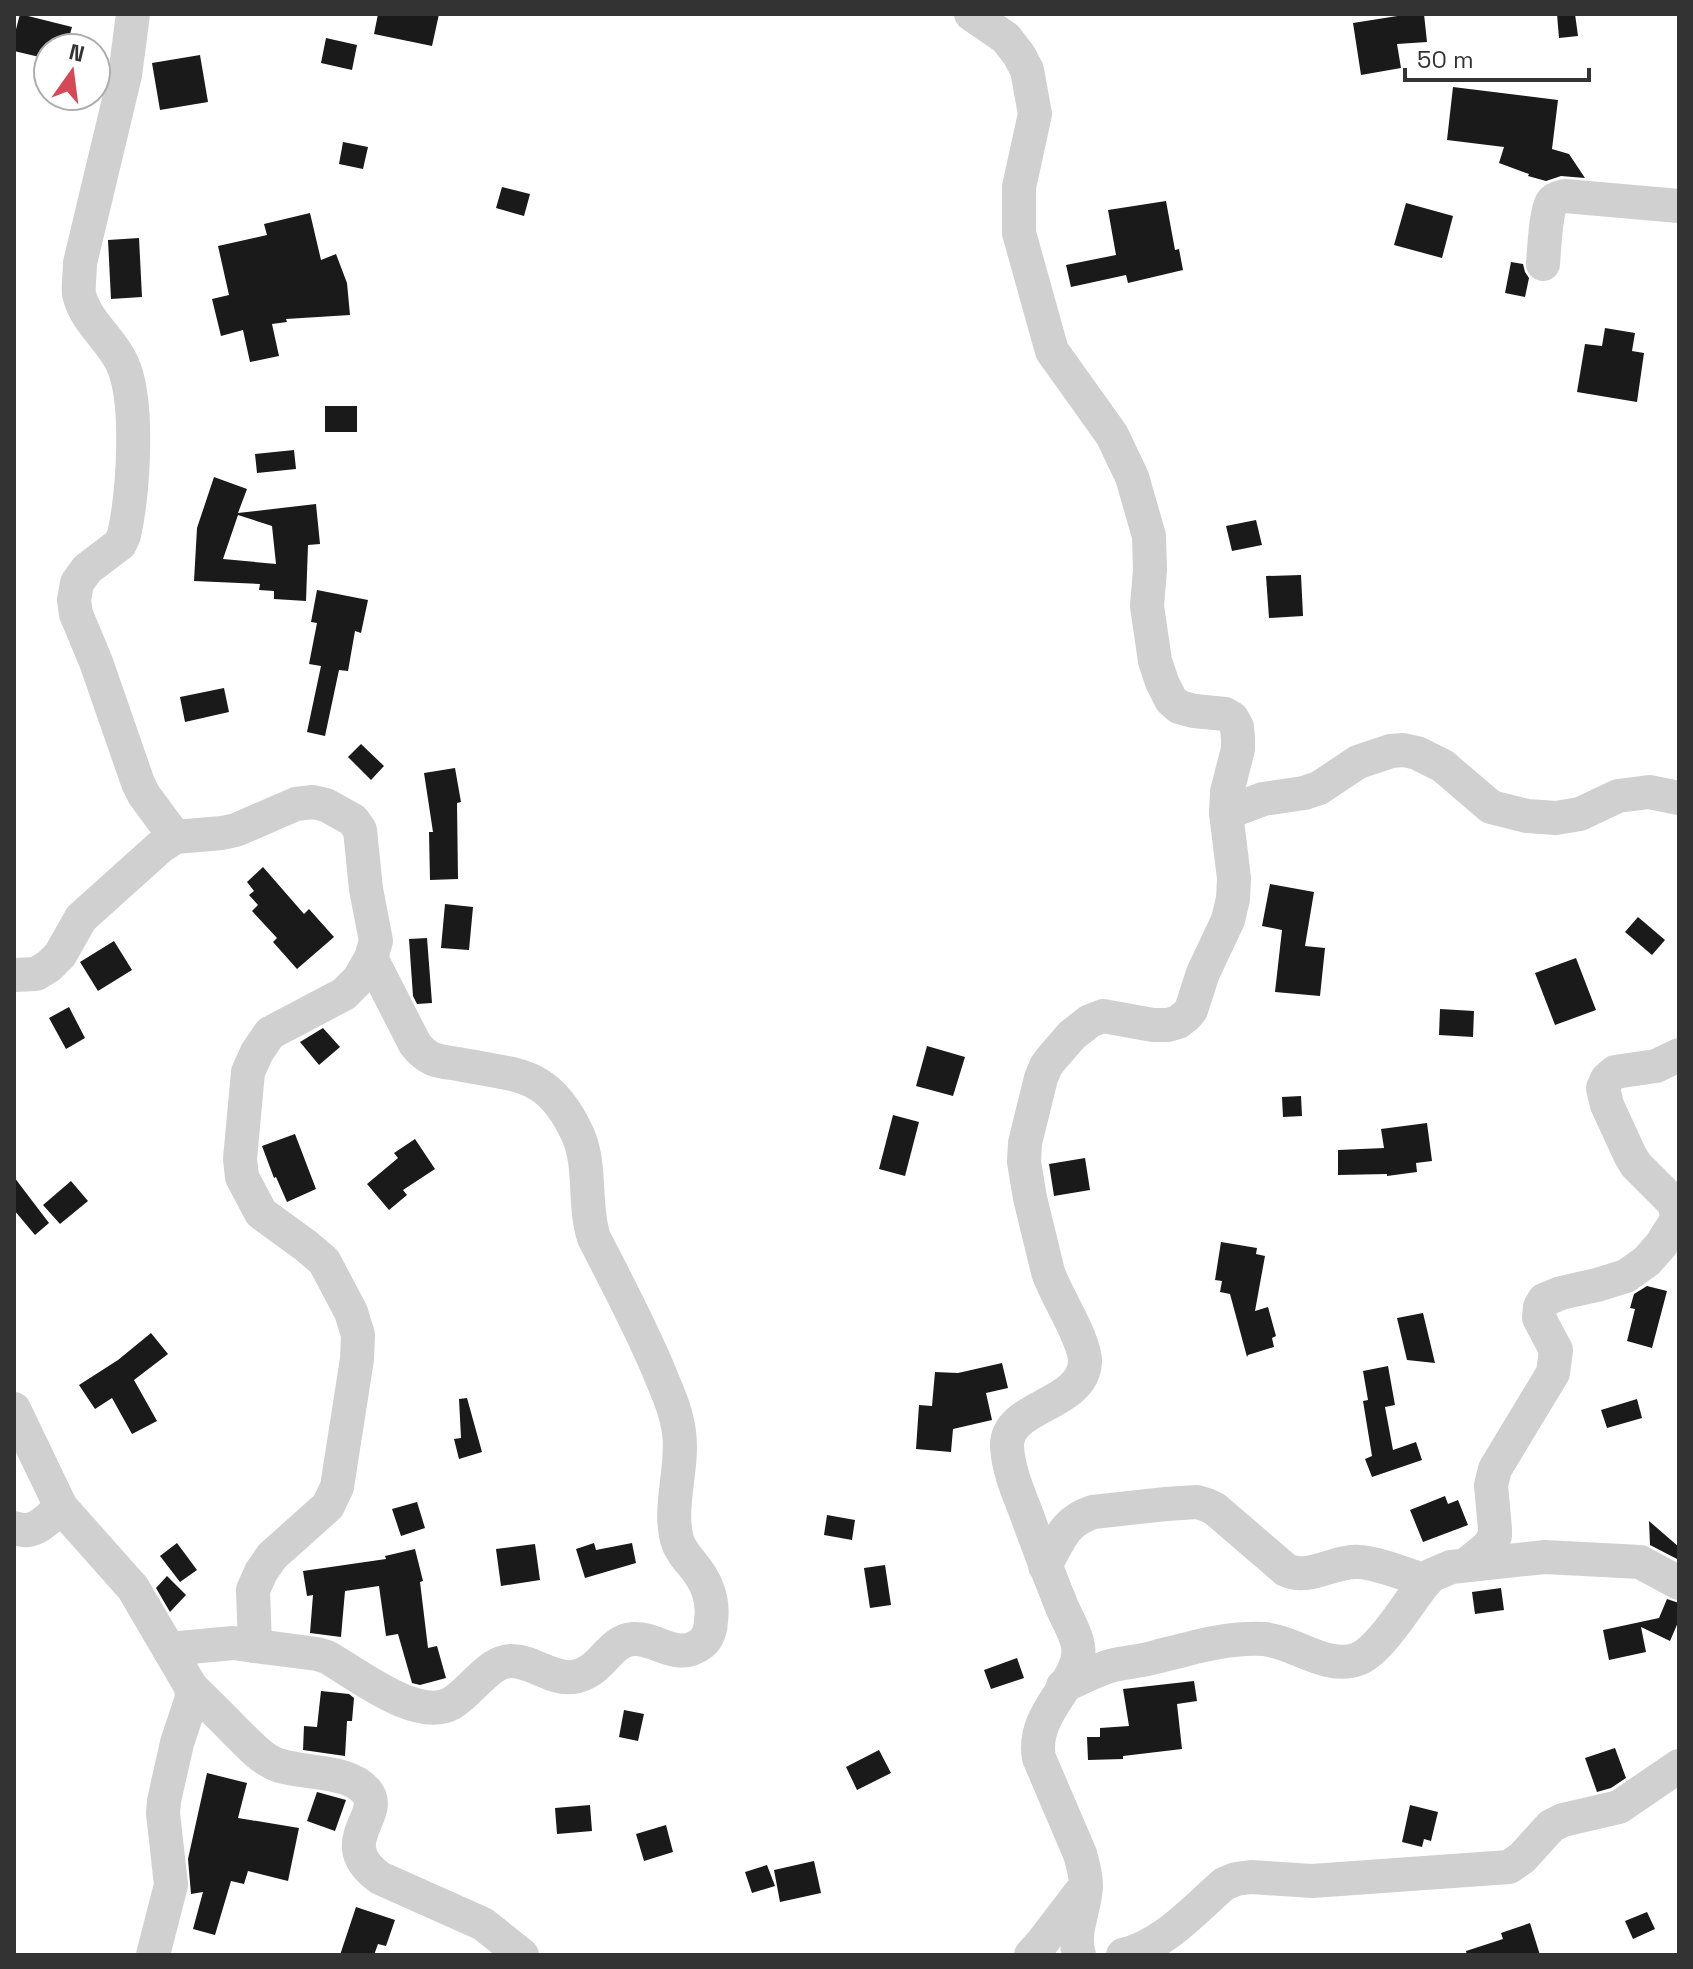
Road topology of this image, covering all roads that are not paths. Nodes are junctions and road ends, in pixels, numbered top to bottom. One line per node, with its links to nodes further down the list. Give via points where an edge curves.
1 (133, 14): 7 (street, via 125,75 80,263 79,292 85,310 123,364 132,401 132,473 120,544 87,569 74,600 138,783)
2 (971, 14): 6 (street, via 1006,38 1027,70 1035,114 1019,187 1019,233 1052,351 1112,435 1132,477 1149,536 1147,606 1162,682 1179,707 1225,714 1237,727)
3 (1679, 206): 4 (street, via 1558,198 1549,210)
4 (1543, 264)
5 (1679, 798): 6 (street, via 1649,792 1618,796 1580,814 1527,816 1491,807 1443,766 1403,750 1358,762 1319,788)
6 (1226, 813): 15 (street, via 1233,899 1191,1010 1168,1025 1103,1016 1083,1025 1046,1066 1025,1143 1026,1176 1048,1272 1085,1361 1078,1382 1008,1434 1013,1475)
7 (175, 837): 8 (street, via 236,830 313,802 353,820 363,841 376,941); 9 (street, via 81,918 49,966 36,974)
8 (371, 958): 18 (street, via 344,994 270,1033 248,1072 240,1159 247,1189 261,1213 324,1261 358,1335 337,1487 328,1506 261,1572 253,1590); 18 (street, via 422,1053 541,1084 577,1132 594,1238 675,1411 678,1543 708,1586 711,1627 702,1643 686,1650 644,1640 621,1642 598,1666 571,1678 519,1662 500,1662 453,1703 439,1708 403,1702 327,1657)
9 (14, 975)
10 (1679, 1055): 14 (street, via 1656,1066 1615,1072 1603,1088 1636,1165 1674,1203 1675,1223 1647,1261 1626,1276 1544,1300 1539,1318 1556,1350 1553,1373 1495,1469 1492,1542)
11 (14, 1409): 12 (street)
12 (61, 1507): 13 (street, via 30,1531); 19 (street, via 133,1588)
13 (14, 1528)
14 (1466, 1565): 16 (street, via 1440,1571); 17 (street, via 1545,1557 1633,1561)
15 (1045, 1566): 16 (street, via 1069,1524 1079,1517 1197,1502 1215,1509 1291,1572 1360,1562); 20 (street, via 1078,1646)
16 (1426, 1581): 20 (street, via 1388,1631 1359,1658 1331,1661 1278,1642 1241,1640 1115,1665)
17 (1679, 1583)
18 (255, 1646): 19 (street)
19 (169, 1649): 21 (street)
20 (1063, 1686): 23 (street, via 1041,1725 1037,1747 1080,1854)
21 (191, 1687): 24 (street, via 164,1801 171,1885); 25 (street, via 274,1764 344,1778 369,1793 372,1804 359,1843 366,1868 483,1924)
22 (1679, 1766): 28 (street, via 1619,1807 1551,1826 1509,1867 1312,1881 1236,1879 1160,1940)
23 (1086, 1885): 26 (street); 27 (street, via 1077,1931)
24 (153, 1955)
25 (522, 1955)
26 (1031, 1955)
27 (1079, 1955)
28 (1123, 1955)

